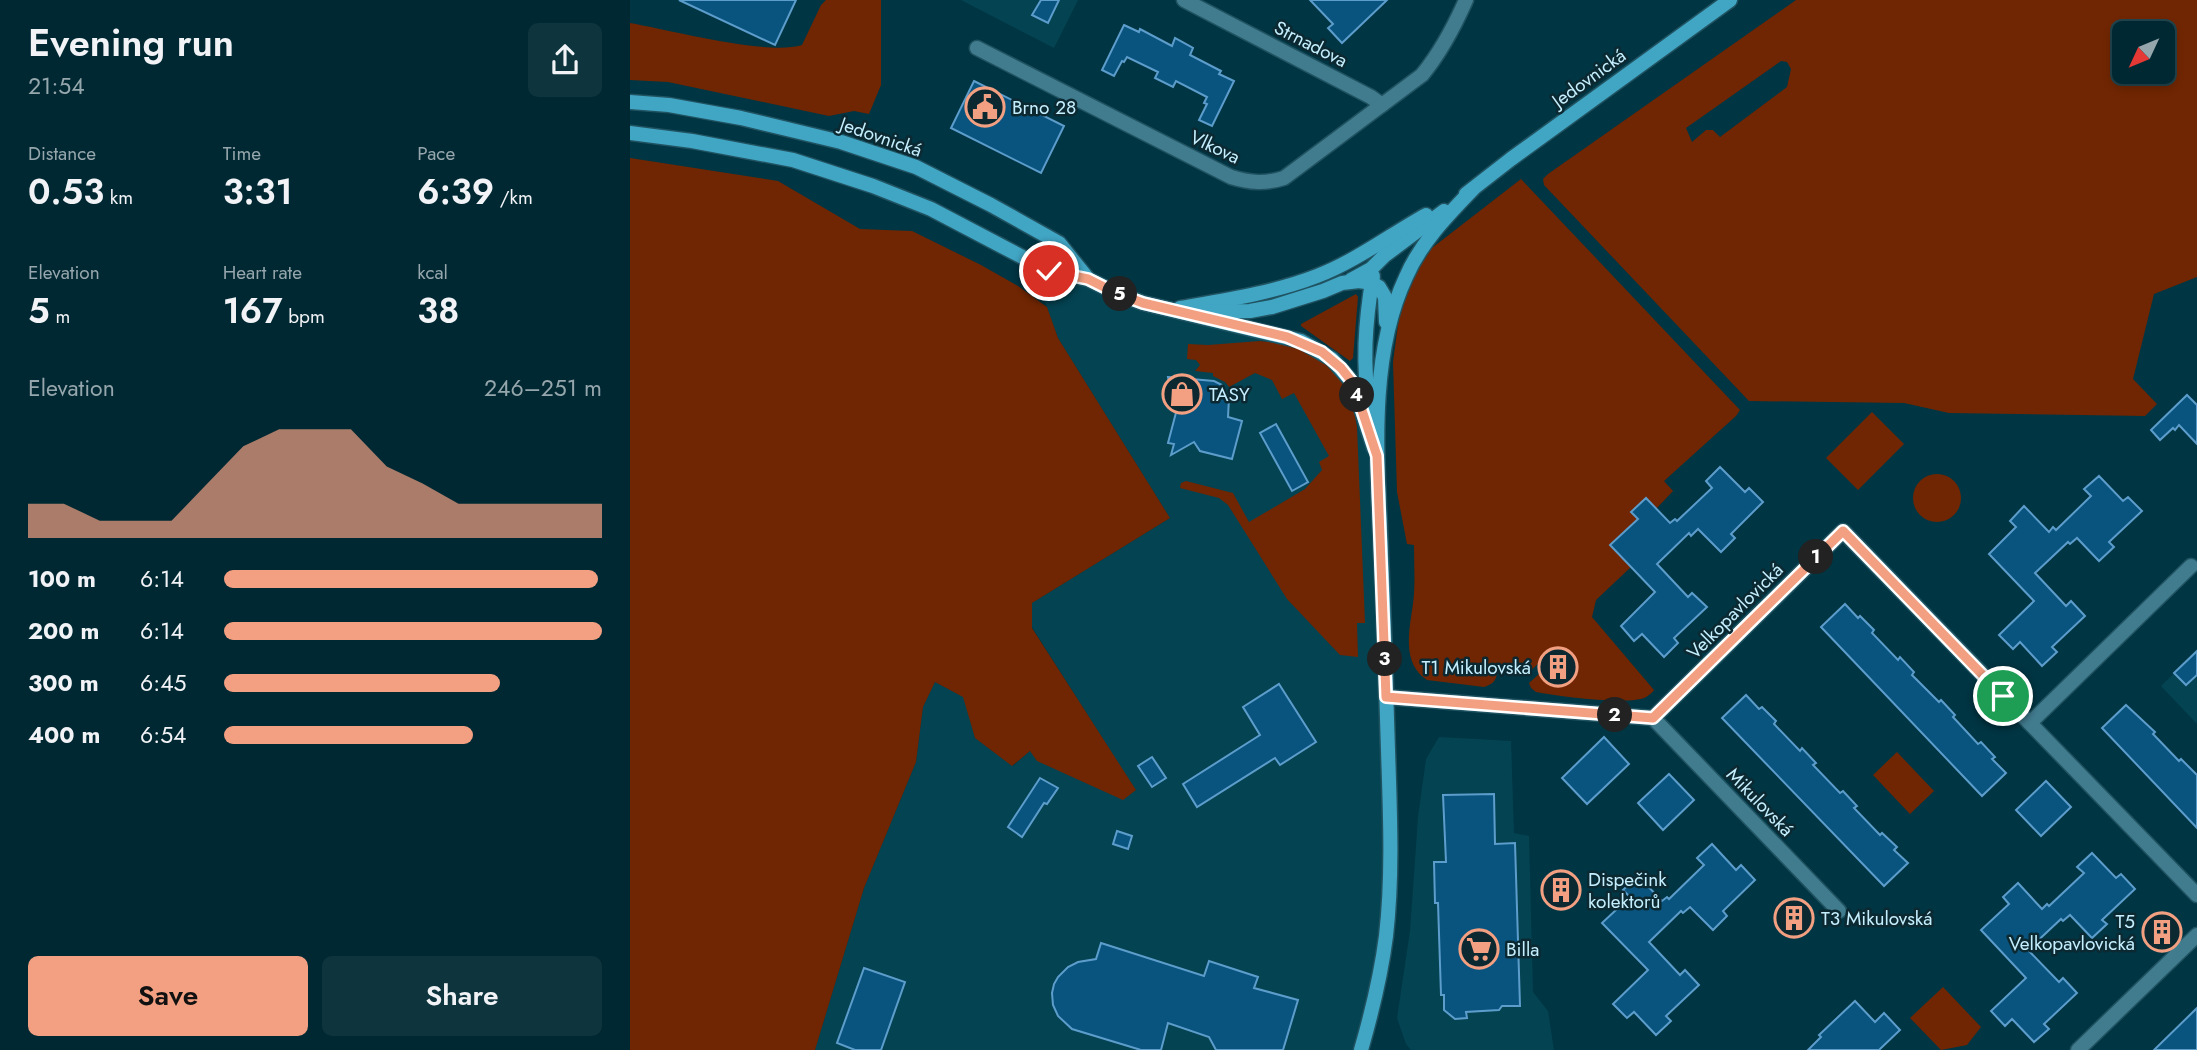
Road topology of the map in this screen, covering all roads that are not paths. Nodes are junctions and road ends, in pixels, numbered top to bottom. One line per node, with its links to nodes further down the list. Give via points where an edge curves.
1 (1184, 0): 6 (street, Strnadova)
2 (1466, 0): 6 (street, Vlkova, via 1435,59 1422,75)
3 (1730, 0): 8 (main road, Jedovnická)
4 (977, 48): 6 (street, Vlkova, via 1250,183 1284,178)
5 (630, 102): 10 (main road, Jedovnická, via 764,123 916,167 1059,243)
6 (1382, 105)
7 (630, 133): 10 (main road, Jedovnická, via 793,160 931,209 1049,271)
8 (1473, 189): 9 (main road, Jedovnická); 13 (main road, Jedovnická, via 1317,276 1274,290); 14 (main road, via 1411,266)
9 (1379, 262): 11 (main road, Jedovnická); 12 (main road)
10 (1088, 279): 13 (main road, Jedovnická, via 1143,303)
11 (1351, 280): 12 (main road, Jedovnická); 13 (main road, Jedovnická, via 1250,312)
12 (1372, 283): 14 (main road, via 1385,296); 15 (main road, via 1364,377)
13 (1171, 309): 15 (main road, Jedovnická, via 1287,337 1332,359 1353,383)
14 (1386, 335): 15 (main road)
15 (1377, 456): 17 (main road)
16 (2191, 566): 19 (street)
17 (1386, 697): 18 (street); 23 (main road, via 1388,911 1378,986)
18 (1653, 718): 19 (street, Velkopavlovická, via 1843,531); 21 (street, Mikulovská)
19 (2030, 723): 20 (street, Velkopavlovická)
20 (2197, 895)
21 (1839, 912)
22 (2197, 935): 24 (street)
23 (1362, 1050)
24 (2078, 1050)

